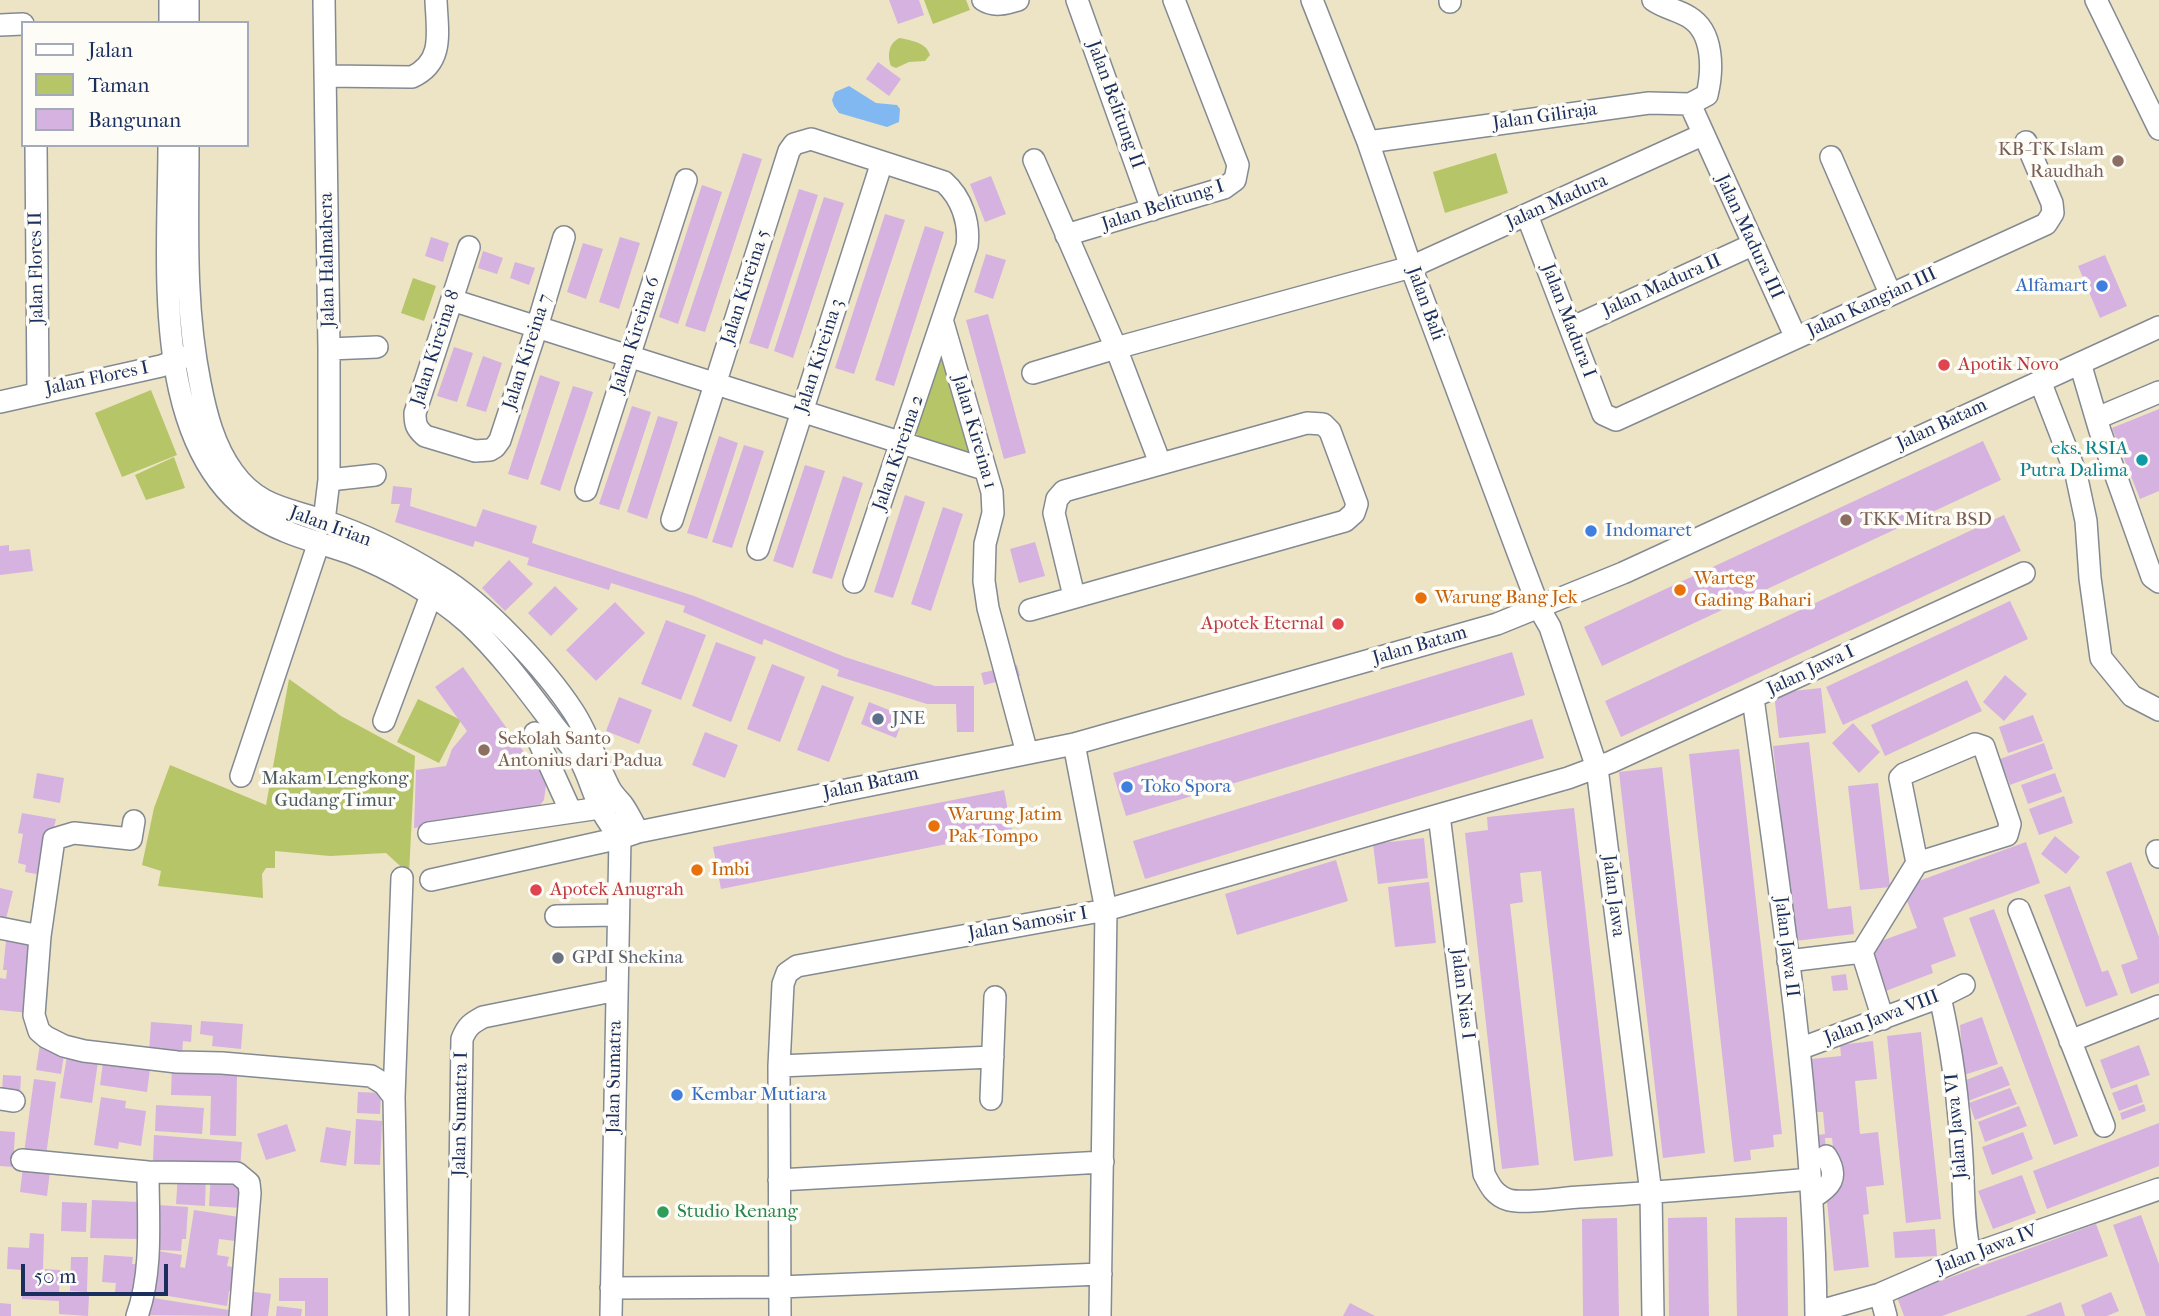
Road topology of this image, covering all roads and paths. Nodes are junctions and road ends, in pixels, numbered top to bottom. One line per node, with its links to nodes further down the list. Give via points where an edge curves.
1 (170, 0): 12 (street)
2 (188, 0): 13 (street)
3 (324, 0): 16 (street, Jalan Halmahera)
4 (436, 0): 16 (street, via 437,45 425,72 412,78)
5 (1018, 0): 11 (street, via 1004,5)
6 (1077, 0): 29 (street, Jalan Belitung II)
7 (1174, 0): 29 (street, Jalan Belitung I, via 1238,172 1231,185)
8 (1312, 0): 20 (street, Jalan Bali)
9 (1653, 0): 17 (street, via 1691,18 1707,35 1711,78 1707,95)
10 (2096, 0): 18 (street)
11 (986, 2)
12 (170, 21)
13 (188, 21)
14 (21, 24): 15 (street)
15 (0, 25)
16 (325, 76): 45 (street, Jalan Halmahera)
17 (1690, 104): 19 (street); 20 (street, Jalan Giliraja, via 1649,103)
18 (2159, 129)
19 (1702, 135): 30 (street, Jalan Madura); 33 (street, Jalan Madura III)
20 (1368, 142): 35 (street, Jalan Bali)
21 (2026, 142): 36 (street, Jalan Kangian III, via 2052,203 2053,213 2046,224)
22 (36, 147): 52 (street, Jalan Flores II)
23 (169, 147): 47 (street, Jalan Irian, via 169,311)
24 (188, 147): 47 (street, Jalan Irian)
25 (1831, 157): 36 (street)
26 (1034, 160): 31 (street)
27 (882, 162): 38 (street, via 944,182 954,190 967,220 967,246); 51 (street, Jalan Kireina 5, via 811,139 794,144); 55 (street, Jalan Kireina 3)
28 (687, 180): 46 (street, Jalan Kireina 6)
29 (1152, 211): 31 (street, Jalan Belitung I)
30 (1527, 215): 35 (street, Jalan Madura); 41 (street, Jalan Madura I)
31 (1066, 235): 44 (street)
32 (564, 237): 39 (street, Jalan Kireina 7)
33 (1752, 245): 41 (street, Jalan Madura II); 42 (street, Jalan Madura III)
34 (469, 247): 37 (street, Jalan Kireina 8)
35 (1411, 267): 44 (street, Jalan Madura); 75 (street, Jalan Bali)
36 (1890, 293): 42 (street, Jalan Kangian III)
37 (452, 300): 39 (street); 59 (street, Jalan Kireina 8, via 415,423 425,436)
38 (943, 323): 58 (street, Jalan Kireina 2); 61 (street, Jalan Kireina 1)
39 (537, 327): 46 (street); 59 (street, Jalan Kireina 7, via 500,440 490,450)
40 (2159, 327): 48 (street, Jalan Batam)
41 (1571, 328): 57 (street, Jalan Madura I, via 1603,414)
42 (1796, 338): 57 (street, Jalan Kangian III)
43 (377, 347): 45 (street)
44 (1116, 348): 49 (street, Jalan Madura); 60 (street)
45 (329, 349): 63 (street, Jalan Halmahera)
46 (628, 356): 51 (street); 64 (street, Jalan Kireina 6)
47 (184, 358): 52 (street, Jalan Flores I); 65 (street, Jalan Irian, via 187,418 197,447 220,483)
48 (2080, 363): 50 (street, Jalan Batam); 56 (street)
49 (1033, 373)
50 (2040, 381): 75 (street, Jalan Batam); 79 (street, via 2076,474 2086,520 2101,658 2132,696)
51 (715, 384): 55 (street); 67 (street, Jalan Kireina 5)
52 (38, 392): 54 (street, Jalan Flores I)
53 (2159, 392): 56 (street)
54 (0, 401)
55 (802, 410): 58 (street); 69 (street, Jalan Kireina 3)
56 (2097, 418): 72 (street, via 2152,577)
57 (1616, 420)
58 (902, 443): 61 (street); 71 (street, Jalan Kireina 2)
59 (475, 451)
60 (1160, 463): 74 (street, via 1064,491 1057,499 1054,513); 74 (street, via 1315,423 1331,431 1357,504 1345,521)
61 (984, 469): 83 (street, Jalan Kireina 1, via 993,513 985,544 988,608)
62 (375, 475): 63 (street)
63 (329, 481): 66 (street, Jalan Halmahera)
64 (586, 490)
65 (250, 502): 66 (street, Jalan Irian); 68 (street, Jalan Irian, via 285,531)
66 (324, 520): 73 (street, Jalan Irian, via 406,558)
67 (673, 520)
68 (319, 542): 73 (street, Jalan Irian); 85 (street, Jalan Irian)
69 (758, 549)
70 (2024, 573): 78 (street, Jalan Jawa I)
71 (854, 582)
72 (2159, 582)
73 (435, 585): 77 (street, Jalan Irian); 80 (street)
74 (1074, 596): 76 (street)
75 (1539, 608): 82 (street, Jalan Batam, via 1497,624); 84 (street, Jalan Jawa)
76 (1030, 610)
77 (474, 615): 86 (street, Jalan Irian, via 579,759); 91 (street, Jalan Irian, via 536,665 573,712 610,789 624,806)
78 (1753, 698): 84 (street, Jalan Jawa I); 102 (street, Jalan Jawa II)
79 (2159, 710)
80 (384, 720)
81 (535, 733): 87 (street)
82 (1074, 744): 83 (street, Jalan Batam); 95 (street)
83 (1027, 753): 91 (street, Jalan Batam)
84 (1597, 768): 88 (street, Jalan Samosir I); 122 (street, Jalan Jawa)
85 (242, 776)
86 (600, 808): 87 (street); 91 (street, Jalan Irian)
87 (571, 812): 90 (street)
88 (1439, 815): 95 (street, Jalan Samosir I); 122 (street, Jalan Nias I, via 1484,1174 1491,1188 1511,1201)
89 (134, 821): 100 (street, via 131,839 74,833 54,839)
90 (429, 833)
91 (629, 835): 94 (street, Jalan Batam); 97 (street, Jalan Sumatra)
92 (1917, 863): 92 (street, via 1900,778 1980,744 2010,830 2007,835); 101 (street)
93 (402, 878): 113 (street)
94 (431, 880)
95 (1106, 910): 112 (street, Jalan Samosir I, via 797,966 787,973 783,984); 118 (street)
96 (2019, 910): 109 (street)
97 (617, 915): 98 (street); 104 (street, Jalan Sumatra)
98 (556, 916)
99 (0, 928): 100 (street)
100 (40, 936): 113 (street, via 34,1015 39,1031 64,1046 177,1062 371,1076)
101 (1862, 953): 102 (street); 108 (street)
102 (1788, 961): 110 (street, Jalan Jawa II)
103 (1964, 985): 106 (street, Jalan Jawa VIII)
104 (617, 990): 127 (street, Jalan Sumatra); 133 (street, Jalan Sumatra I, via 483,1017 466,1030 462,1039)
105 (995, 997): 111 (street)
106 (1940, 998): 108 (street, Jalan Jawa VIII); 124 (street, Jalan Jawa VI, via 1948,1032)
107 (2159, 1006): 109 (street)
108 (1883, 1018): 110 (street, Jalan Jawa VIII)
109 (2070, 1041): 115 (street)
110 (1799, 1049): 121 (street, Jalan Jawa II)
111 (993, 1057): 112 (street); 114 (street)
112 (779, 1066): 120 (street, Jalan Samosir I)
113 (394, 1097): 132 (street)
114 (991, 1099)
115 (2104, 1126)
116 (1826, 1156): 121 (street, via 1832,1165 1828,1189)
117 (22, 1160): 119 (street)
118 (1103, 1163): 120 (street); 125 (street)
119 (148, 1172): 130 (street, via 148,1249); 131 (street, via 229,1172 249,1183)
120 (779, 1180): 126 (street, Jalan Samosir I)
121 (1811, 1189): 122 (street); 129 (street, Jalan Jawa II)
122 (1651, 1193): 137 (street, Jalan Jawa)
123 (2157, 1195): 124 (street, Jalan Jawa IV)
124 (1970, 1255): 128 (street, Jalan Jawa IV)
125 (1101, 1274): 126 (street); 136 (street)
126 (780, 1287): 127 (street); 135 (street, Jalan Samosir I)
127 (611, 1289): 134 (street, Jalan Sumatra)
128 (1880, 1294): 129 (street, Jalan Jawa IV); 138 (street)
129 (1816, 1314)
130 (137, 1316)
131 (240, 1316)
132 (398, 1316)
133 (458, 1316)
134 (611, 1316)
135 (780, 1316)
136 (1100, 1316)
137 (1653, 1316)
138 (1886, 1316)

